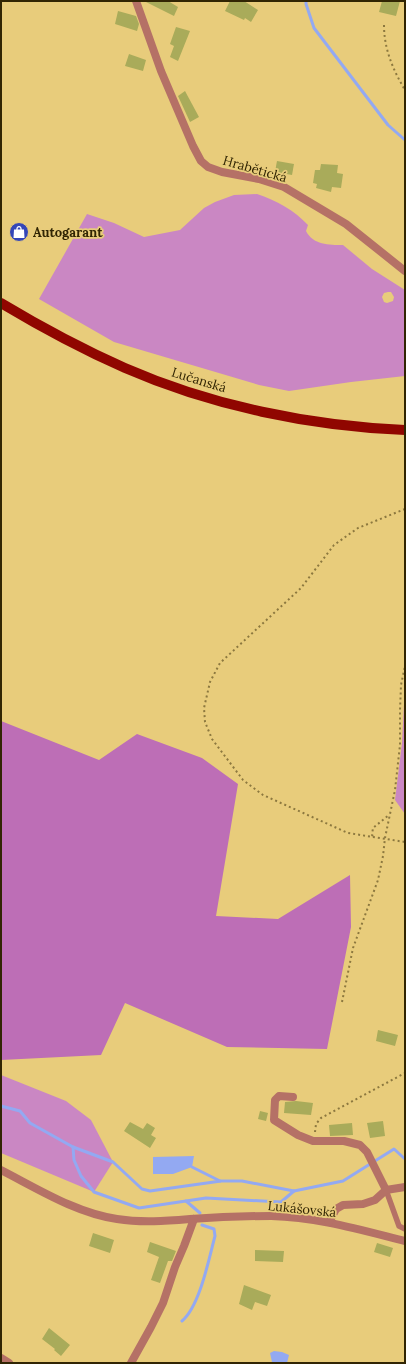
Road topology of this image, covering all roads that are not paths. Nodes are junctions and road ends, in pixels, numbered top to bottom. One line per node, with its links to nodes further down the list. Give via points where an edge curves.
1 (136, 1): 2 (street, Hrabětická, via 161,71 201,161 208,167 222,172 284,187 346,224)
2 (405, 271)
3 (1, 303): 4 (main road, Lučanská, via 43,328 100,356 197,394 239,406 317,422 370,429)
4 (405, 430)
5 (293, 1097): 8 (street, via 279,1096 275,1100 274,1120 313,1141 344,1141 360,1145 367,1152)
6 (1, 1170): 9 (street, Lukášovská, via 72,1206 110,1218 139,1222)
7 (405, 1187): 8 (street)
8 (386, 1190): 10 (street, via 375,1200 364,1204 343,1205 336,1209); 11 (lane, via 399,1226)
9 (194, 1219): 10 (street, Lukášovská, via 273,1216); 15 (street, via 163,1303)
10 (329, 1222): 12 (street, Lukášovská)
11 (405, 1229)
12 (405, 1241)
13 (1, 1358): 14 (street)
14 (9, 1363)
15 (131, 1363)

